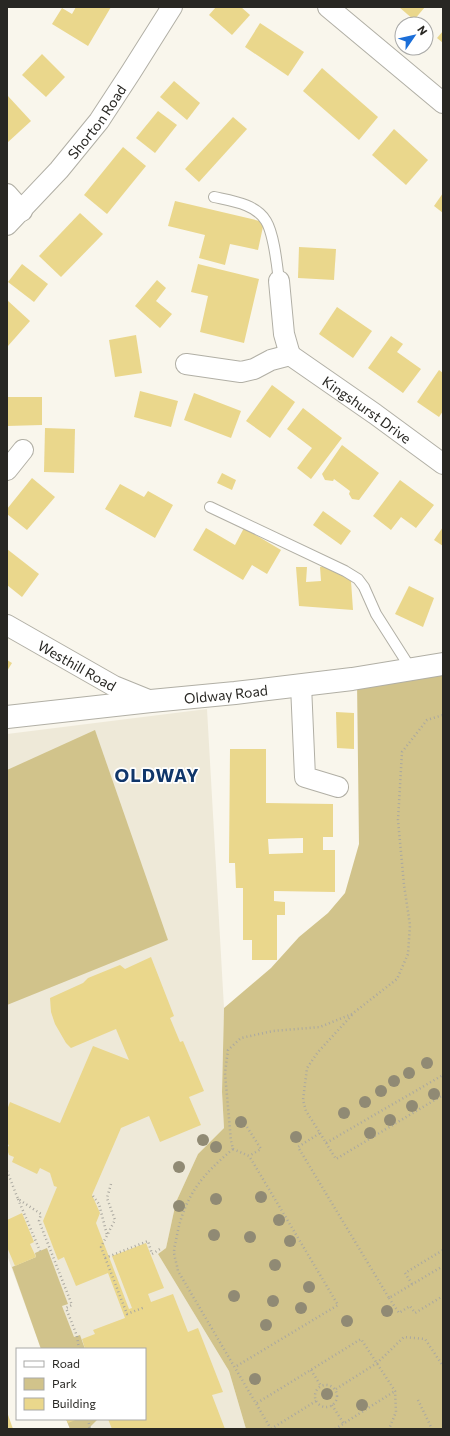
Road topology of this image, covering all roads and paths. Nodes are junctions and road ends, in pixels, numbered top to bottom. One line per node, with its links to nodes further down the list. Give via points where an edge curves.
1 (172, 7): 6 (street, Shorton Road, via 99,121)
2 (328, 7): 3 (street)
3 (443, 103)
4 (7, 194): 6 (street)
5 (214, 197): 8 (lane, via 249,207 267,221)
6 (22, 210): 7 (street, Shorton Road)
7 (7, 225)
8 (279, 281): 9 (street, via 284,334)
9 (290, 355): 10 (street, via 241,372); 12 (street, Kingshurst Drive)
10 (186, 364)
11 (23, 450): 13 (street)
12 (443, 464)
13 (7, 470)
14 (210, 507): 17 (lane, via 358,579 376,614)
15 (7, 625): 19 (street, Westhill Road, via 114,686)
16 (443, 664): 17 (street, Oldway Road)
17 (411, 669): 18 (street, Oldway Road)
18 (301, 685): 19 (street, Oldway Road); 22 (street, via 305,777)
19 (151, 701): 21 (street, Oldway Road)
20 (443, 715): 23 (path, via 427,720 402,752 398,820 410,926 408,954 398,980)
21 (7, 717)
22 (338, 787)
23 (352, 1014): 27 (path, via 306,1068 303,1100 306,1111); 29 (path, via 320,1027 241,1038 228,1050 226,1073)
24 (443, 1075): 28 (path)
25 (443, 1095): 28 (path, via 336,1159)
26 (247, 1126): 30 (path, via 261,1149)
27 (320, 1133): 28 (path); 43 (path, via 298,1147)
28 (326, 1143)
29 (233, 1149): 30 (path); 48 (path, via 204,1176 188,1199 174,1252 178,1271)
30 (249, 1156): 48 (path, via 338,1305)
31 (7, 1171): 34 (path)
32 (111, 1184): 35 (path, via 107,1198 115,1220)
33 (93, 1196): 35 (path, via 99,1204)
34 (18, 1199): 36 (path); 45 (path, via 41,1214 39,1221 72,1305 66,1308)
35 (107, 1236): 39 (path, via 100,1248)
36 (40, 1250)
37 (443, 1250): 41 (path, via 405,1273)
38 (161, 1251): 39 (path, via 160,1249 152,1254 148,1241)
39 (105, 1258): 44 (path, via 127,1314)
40 (443, 1266): 41 (path)
41 (412, 1284): 43 (path)
42 (443, 1296): 43 (path, via 415,1313 410,1306 399,1314)
43 (389, 1298)
44 (145, 1306)
45 (79, 1348)
46 (377, 1364): 47 (path, via 404,1337 425,1339); 49 (path, via 361,1339); 51 (path); 52 (path)
47 (443, 1366)
48 (235, 1367): 55 (path)
49 (311, 1370): 50 (path); 55 (path)
50 (321, 1386): 51 (path, via 329,1385); 54 (path, via 316,1390)
51 (336, 1389): 56 (path, via 337,1400)
52 (395, 1391): 57 (path); 60 (path, via 396,1412)
53 (418, 1400): 61 (path)
54 (316, 1401): 56 (path, via 323,1406); 58 (path)
55 (256, 1404): 58 (path)
56 (332, 1405): 57 (path)
57 (344, 1424): 59 (path)
58 (271, 1429)
59 (335, 1429)
60 (389, 1429)
61 (432, 1429)

